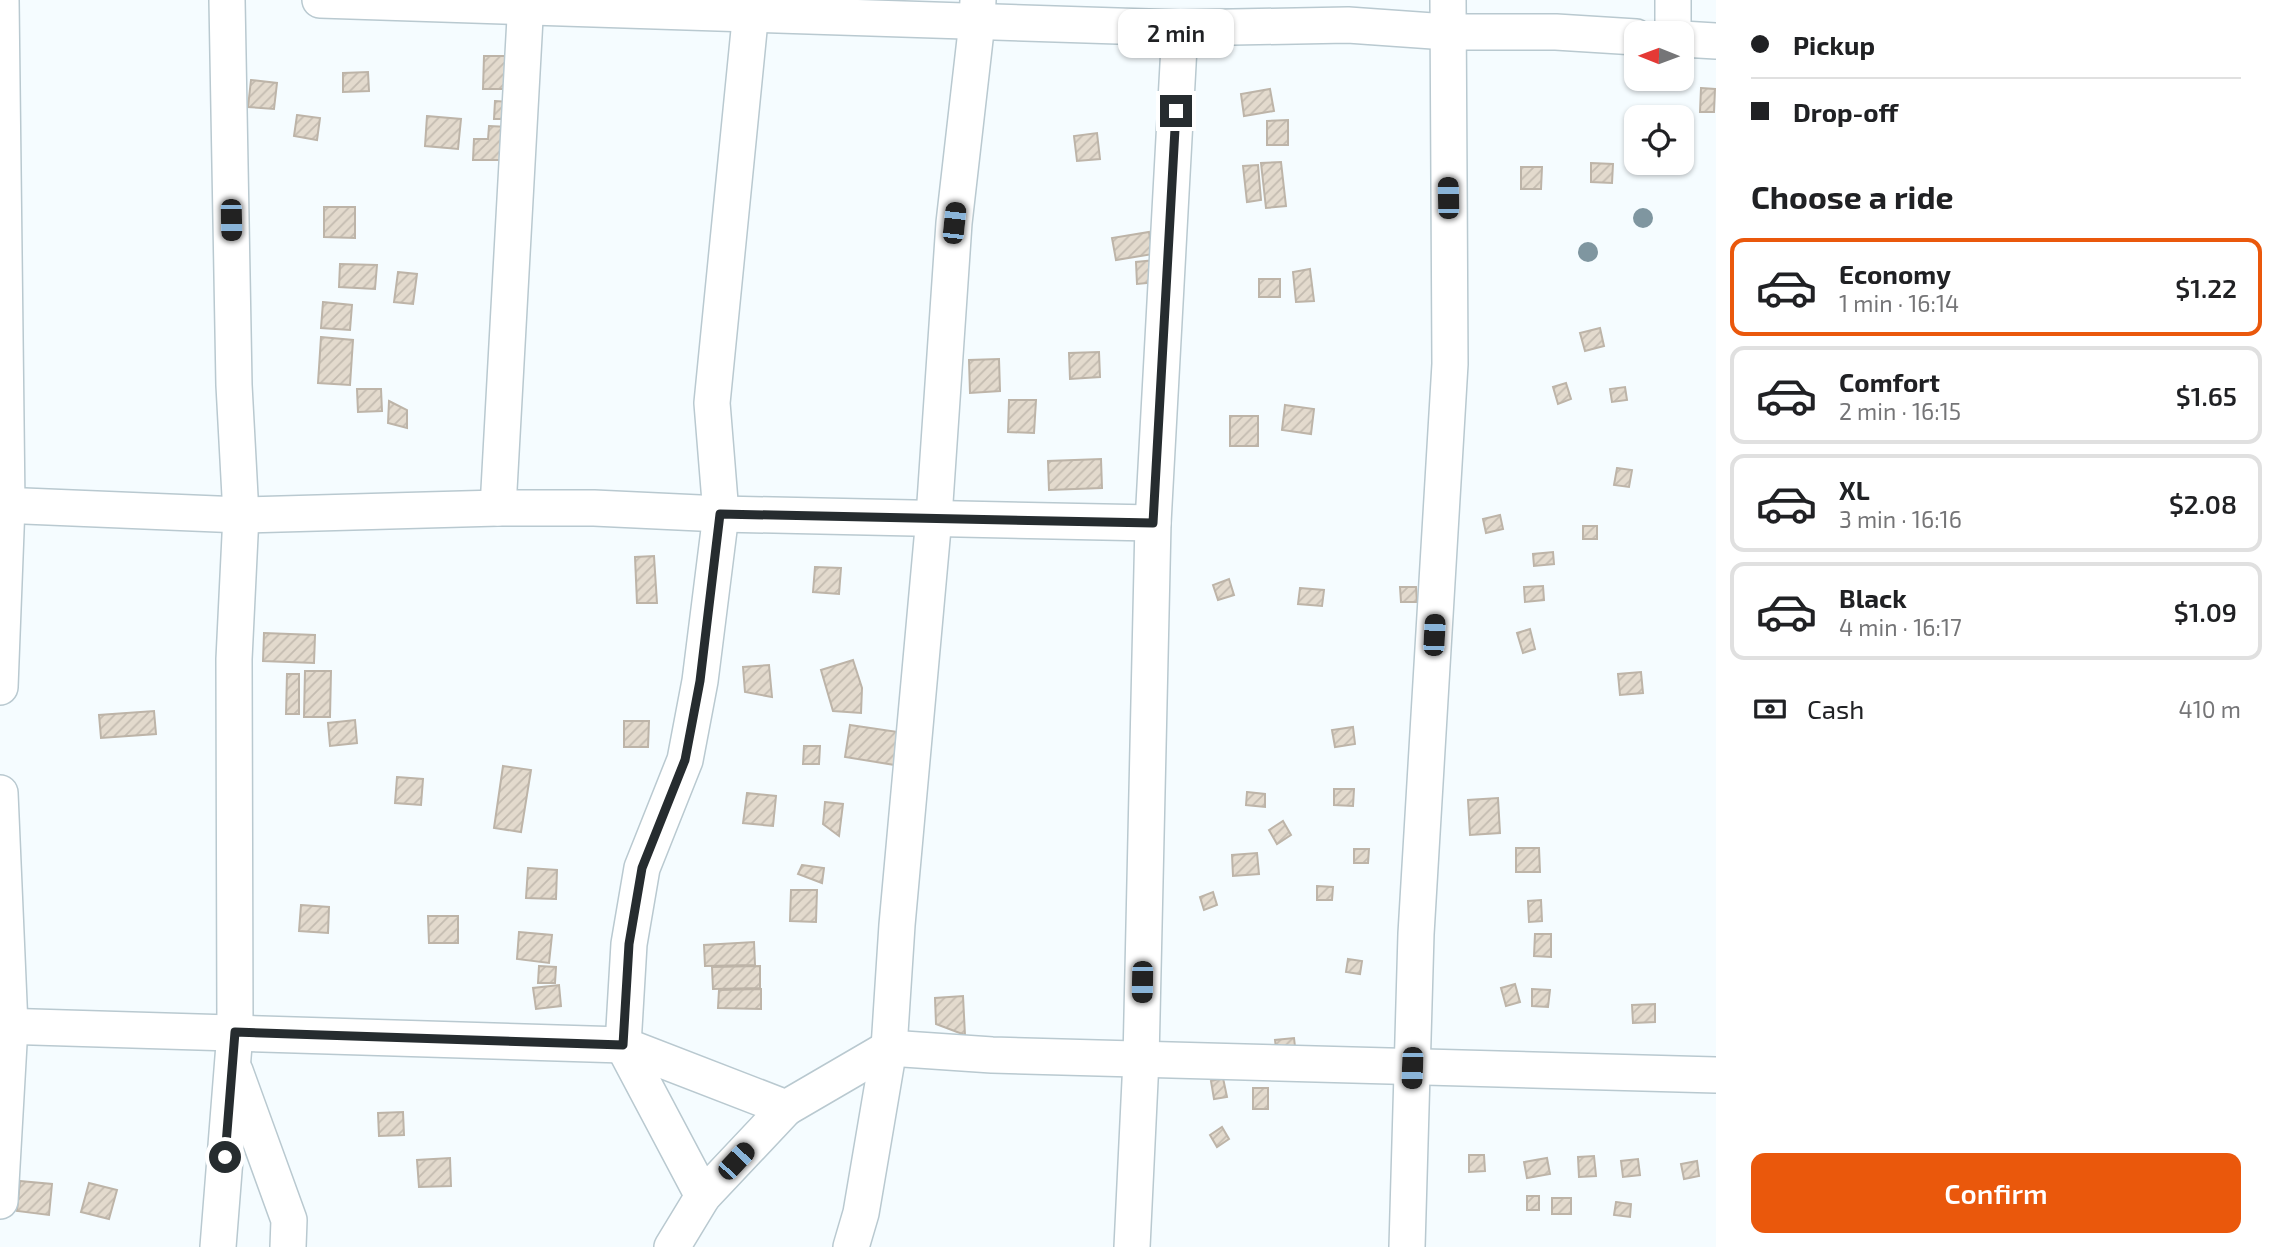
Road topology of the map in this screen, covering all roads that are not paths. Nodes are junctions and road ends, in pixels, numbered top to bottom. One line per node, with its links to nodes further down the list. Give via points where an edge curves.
1 (1, 0): 15 (street)
2 (227, 0): 18 (street)
3 (320, 0): 5 (street)
4 (1673, 0): 10 (street)
5 (526, 4): 6 (street); 16 (street)
6 (752, 7): 7 (street); 17 (street, via 712,403)
7 (978, 11): 11 (street); 19 (street, via 954,223)
8 (1228, 13): 9 (street, via 1348,25); 11 (street)
9 (1447, 16): 12 (street, via 1556,32); 29 (street, via 1450,364)
10 (1673, 21)
11 (1180, 28): 20 (street)
12 (1624, 36)
13 (1694, 40): 14 (street)
14 (1716, 41)
15 (3, 505): 18 (street); 21 (street)
16 (498, 508): 17 (street); 18 (street)
17 (720, 514): 19 (street); 25 (street, via 700,681 685,760 642,868 629,944)
18 (241, 516): 24 (street, via 234,659)
19 (934, 517): 20 (street); 26 (street)
20 (1153, 523): 27 (street)
21 (0, 687)
22 (0, 793): 23 (street)
23 (5, 1026): 24 (street); 33 (street)
24 (235, 1032): 25 (street); 28 (street)
25 (623, 1045): 31 (street); 32 (street)
26 (889, 1048): 27 (street); 31 (street); 37 (street)
27 (1141, 1060): 29 (street); 38 (street)
28 (233, 1067): 34 (street); 35 (street, via 289,1220)
29 (1412, 1068): 30 (street); 39 (street)
30 (1716, 1075)
31 (786, 1108): 32 (street)
32 (703, 1196): 36 (street)
33 (0, 1201)
34 (218, 1247)
35 (288, 1247)
36 (672, 1247)
37 (851, 1247)
38 (1132, 1247)
39 (1407, 1247)

